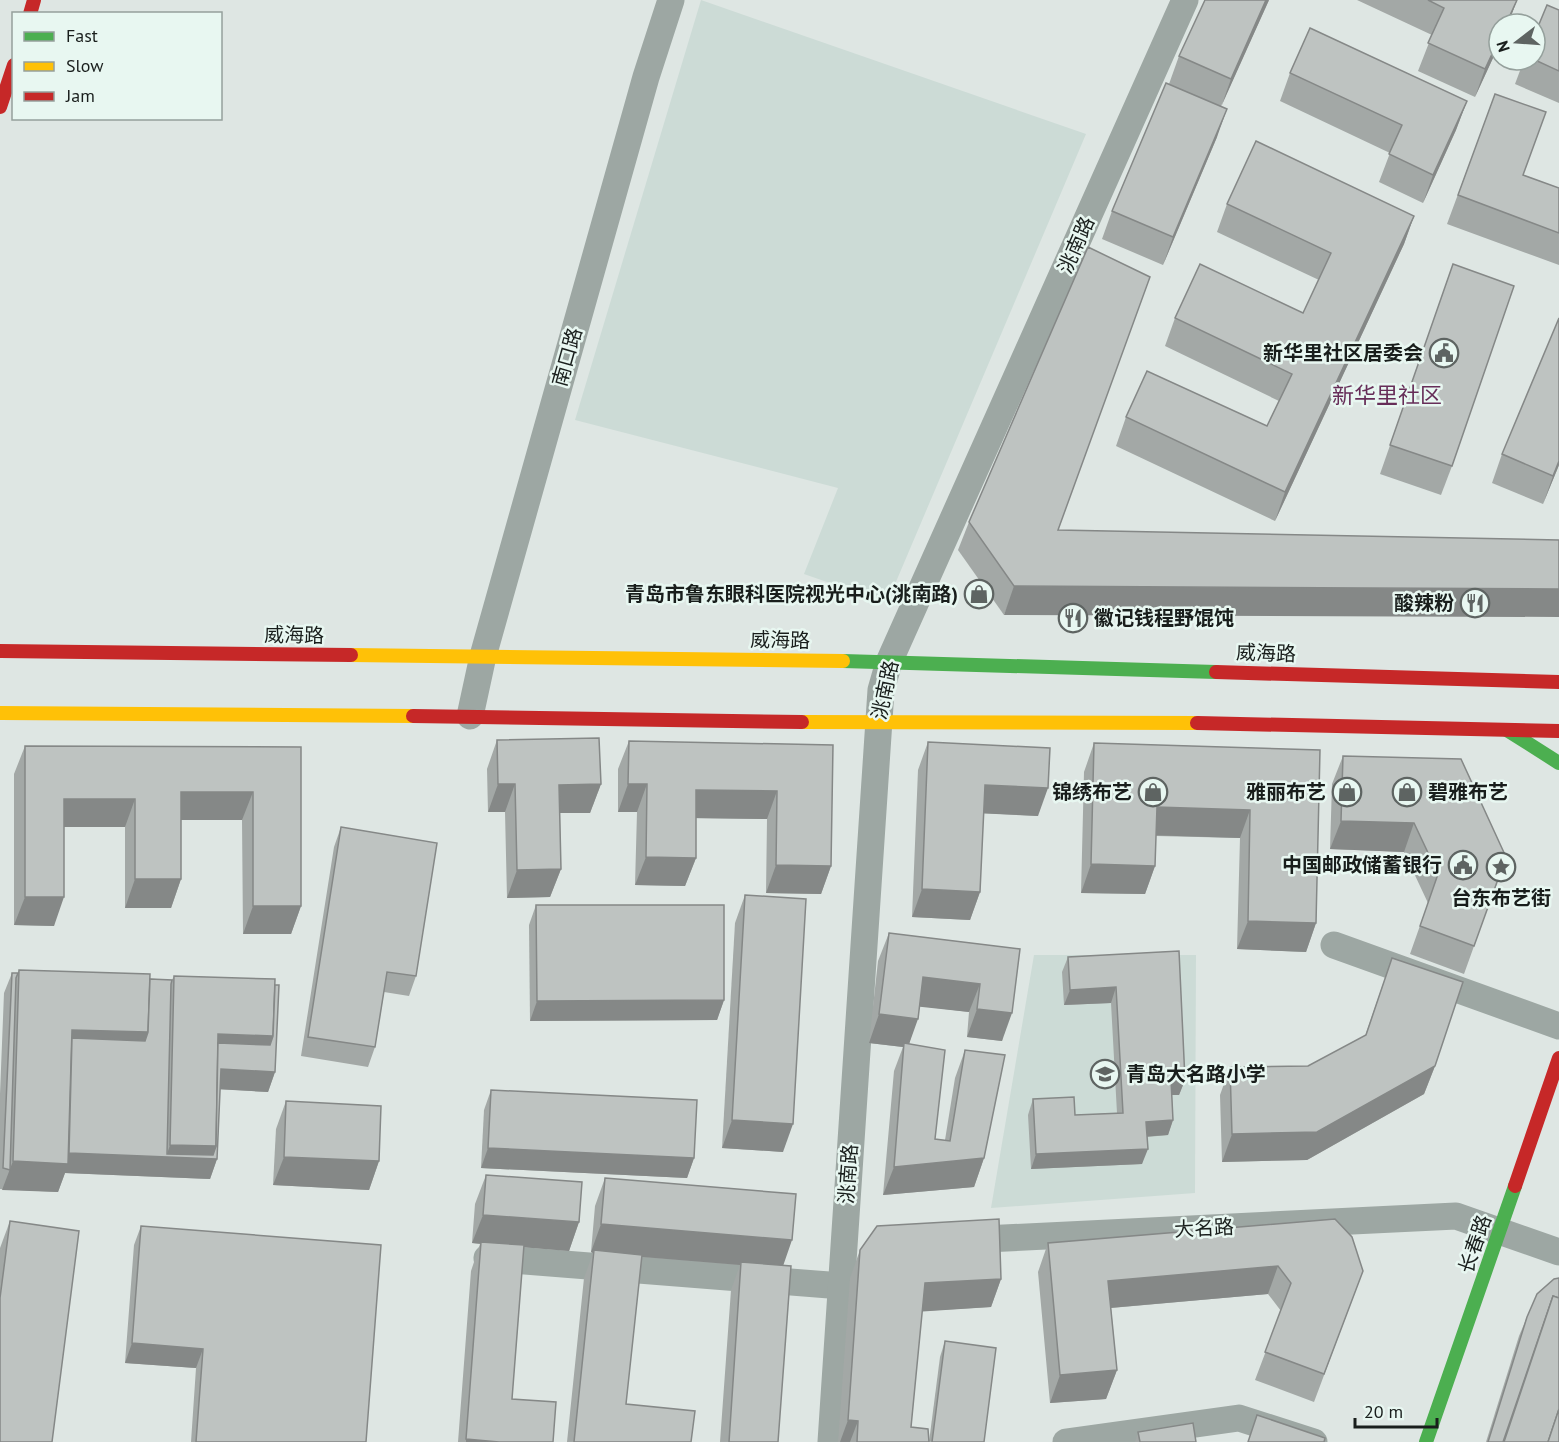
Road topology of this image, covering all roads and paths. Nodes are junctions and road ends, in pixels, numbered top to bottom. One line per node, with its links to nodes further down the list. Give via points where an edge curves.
1 (671, 0): 6 (street, 南口路)
2 (1185, 0): 7 (street, 洮南路)
3 (12, 71): 4 (main road)
4 (0, 107)
5 (0, 651): 6 (main road, 威海路)
6 (483, 656): 7 (main road, 威海路); 10 (street, 南口路)
7 (889, 662): 8 (main road, 威海路); 11 (street, 洮南路)
8 (1559, 682)
9 (0, 713): 10 (main road)
10 (470, 716): 11 (main road)
11 (877, 723): 12 (main road, via 1262,723); 22 (street, 洮南路, via 856,1246)
12 (1507, 730): 13 (main road); 14 (main road)
13 (1559, 731)
14 (1559, 763)
15 (1334, 945): 16 (street)
16 (1559, 1026)
17 (1559, 1058): 18 (main road, 长春路)
18 (1501, 1232): 19 (street, 大名路, via 1456,1216); 20 (street, 大名路); 26 (main road, 长春路)
19 (938, 1242)
20 (1559, 1252)
21 (477, 1257): 22 (street)
22 (842, 1286): 23 (street, 洮南路)
23 (831, 1442)
24 (1066, 1442): 25 (street, via 1239,1418)
25 (1314, 1442)
26 (1425, 1442)

